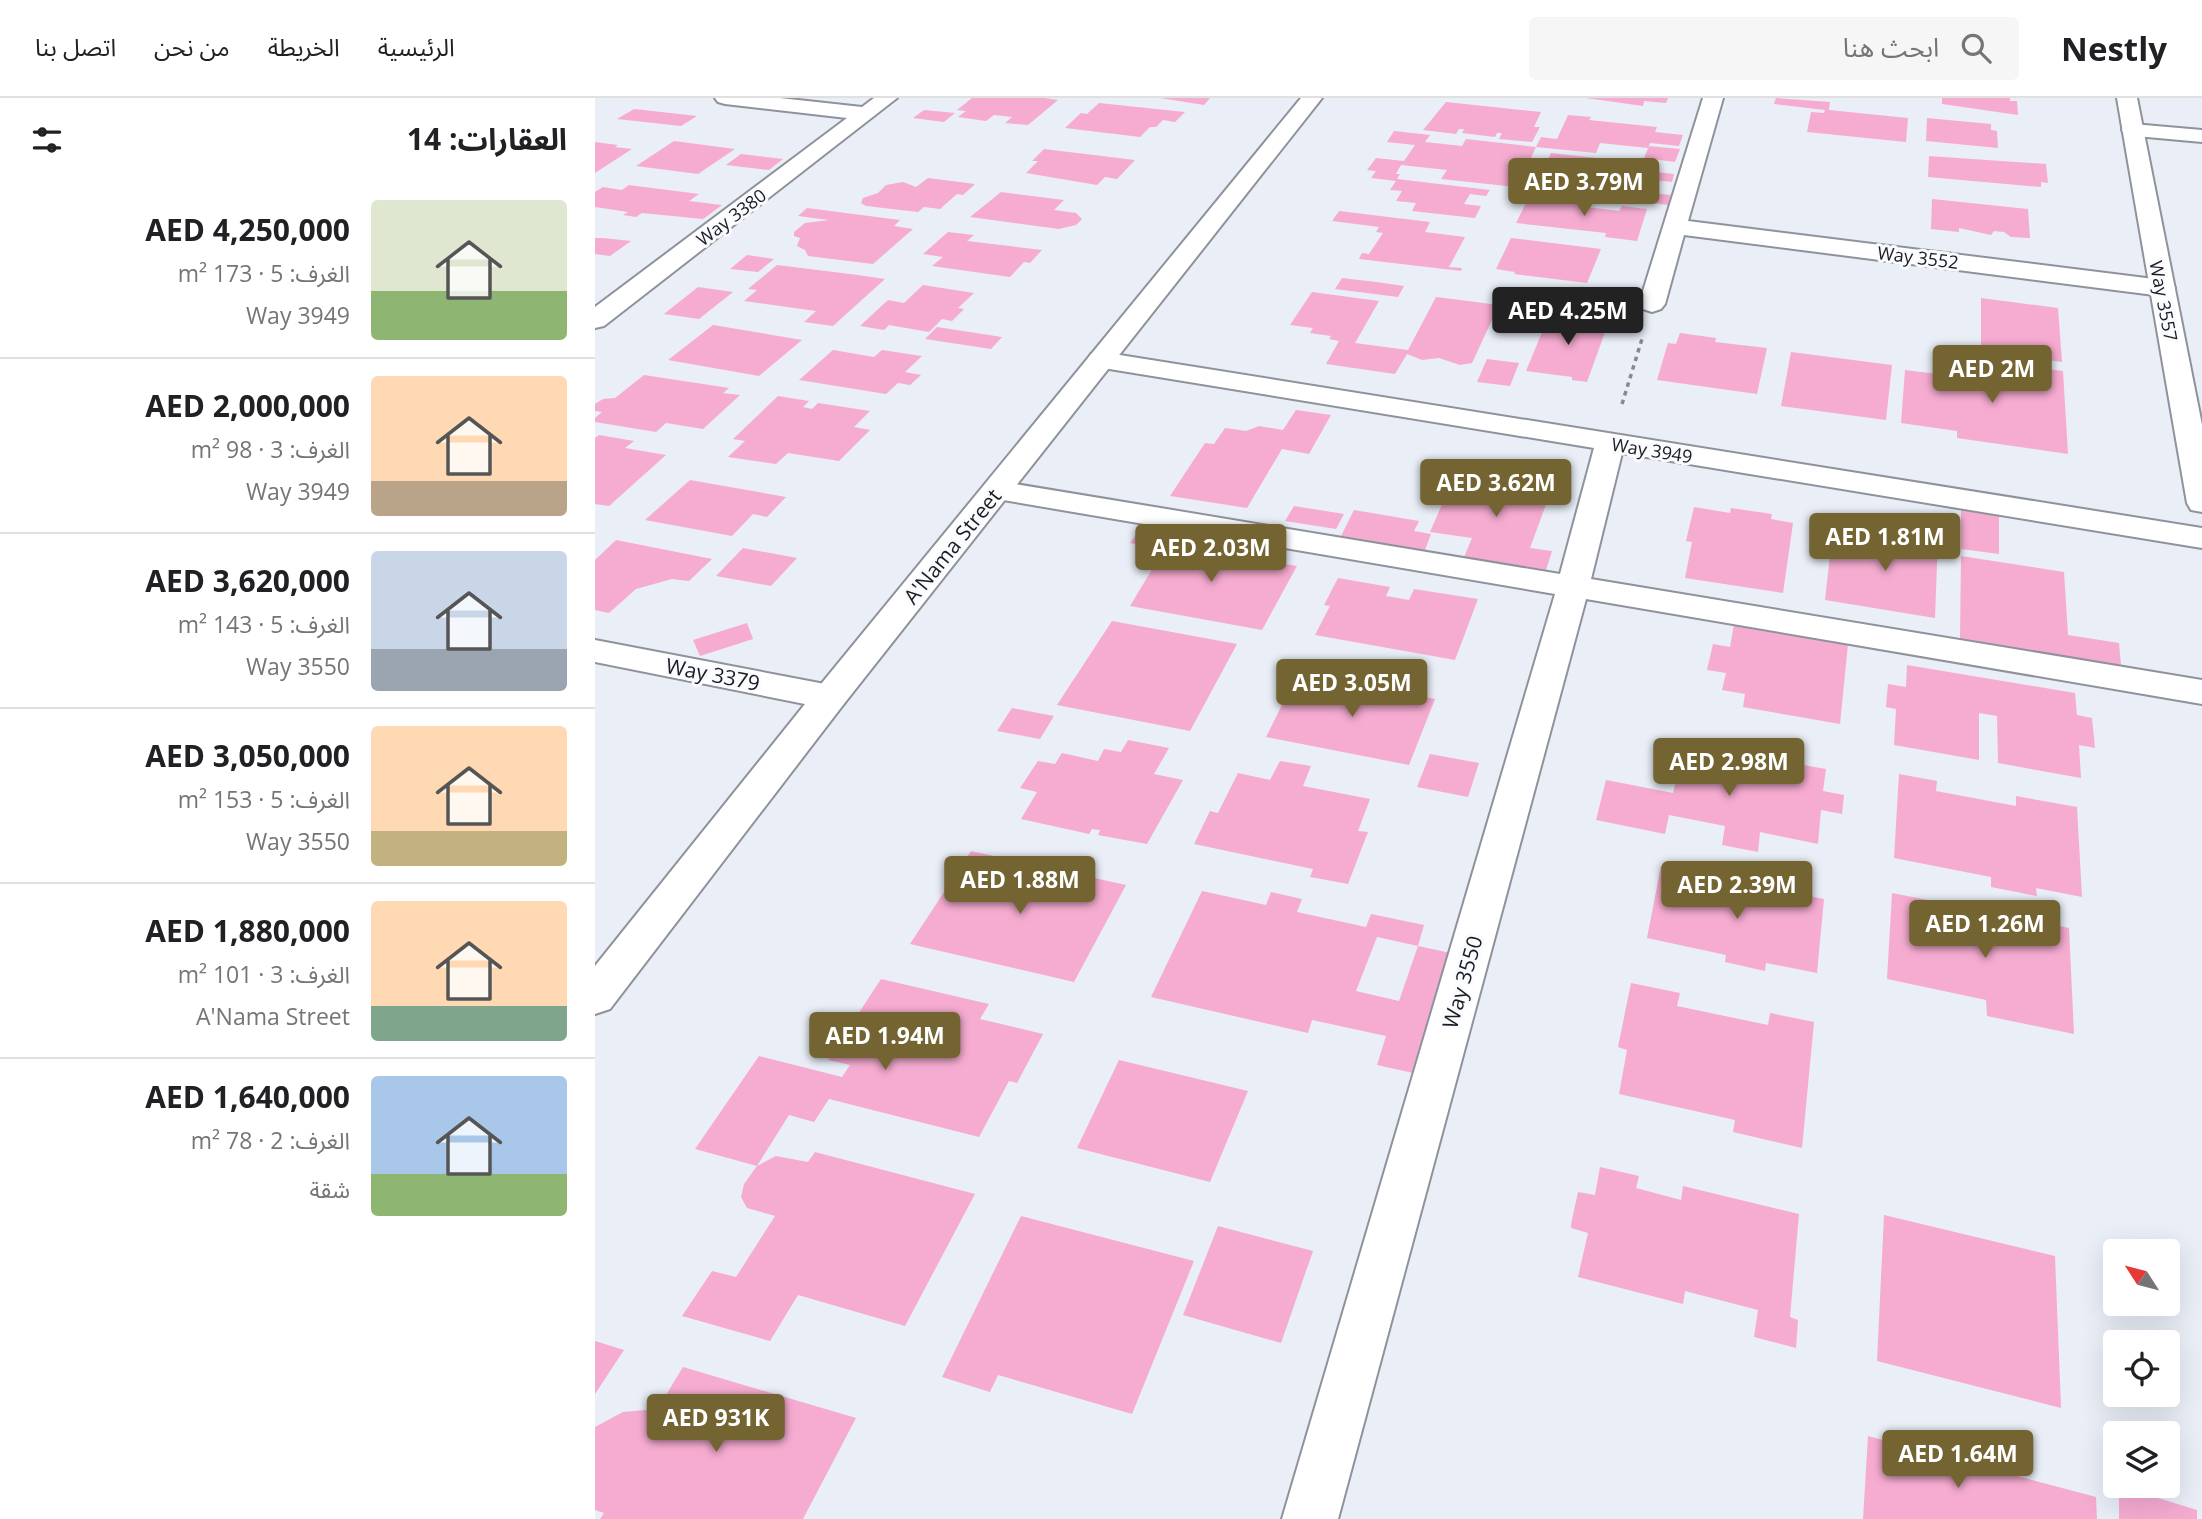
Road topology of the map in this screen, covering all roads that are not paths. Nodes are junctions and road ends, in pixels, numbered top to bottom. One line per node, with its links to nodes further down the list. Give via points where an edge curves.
1 (725, 98): 6 (street)
2 (887, 98): 6 (street, Way 3380)
3 (1313, 98): 13 (street, A'Nama Street)
4 (1713, 98): 9 (street)
5 (2127, 98): 7 (street, Way 3557)
6 (866, 114): 12 (street, Way 3380)
7 (2133, 130): 8 (street); 10 (street, Way 3557)
8 (2202, 136)
9 (1675, 227): 10 (street, Way 3552); 11 (street)
10 (2162, 288): 16 (street, Way 3557)
11 (1652, 304)
12 (595, 320)
13 (1101, 360): 14 (street, Way 3949); 15 (street, A'Nama Street)
14 (1610, 443): 17 (street, Way 3949); 18 (street, Way 3550)
15 (997, 490): 18 (street); 21 (street, A'Nama Street)
16 (2202, 503)
17 (2202, 538)
18 (1573, 587): 20 (street); 23 (street, Way 3550)
19 (595, 651): 21 (street, Way 3379)
20 (2202, 692)
21 (830, 697): 22 (street, A'Nama Street)
22 (595, 997)
23 (1310, 1519)

